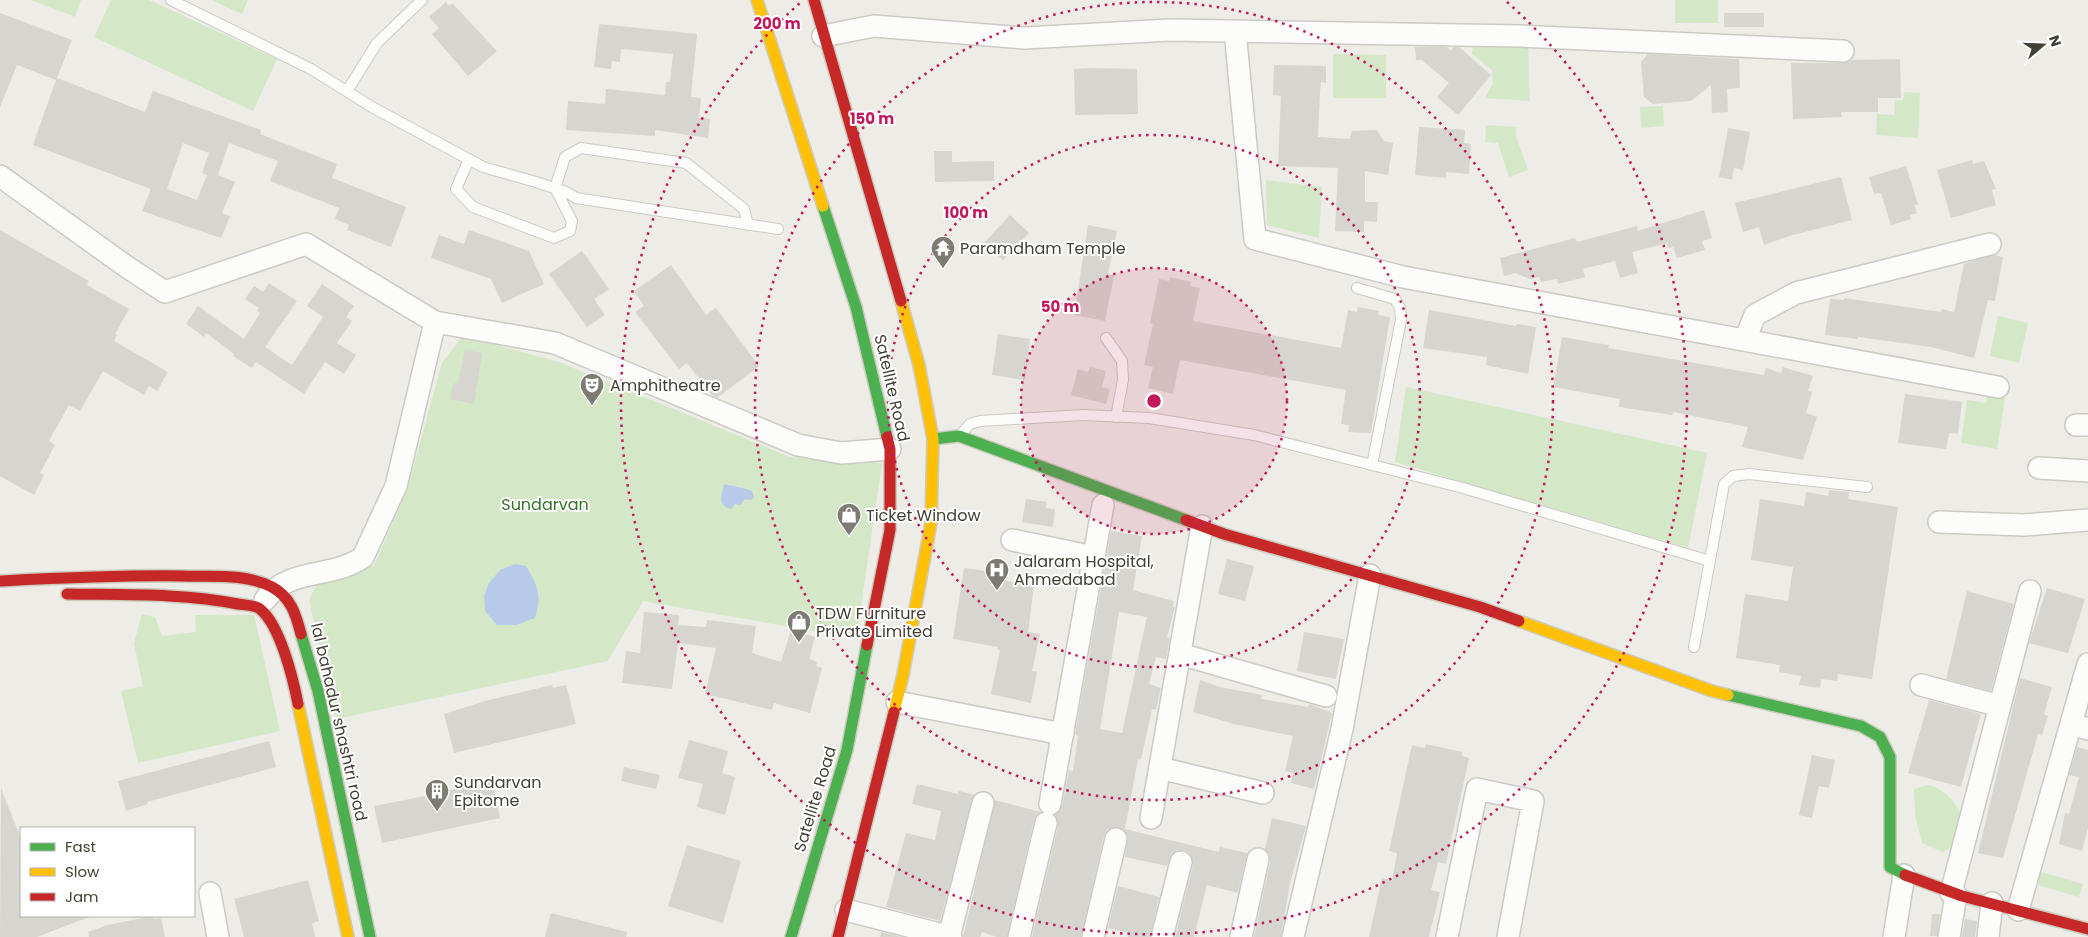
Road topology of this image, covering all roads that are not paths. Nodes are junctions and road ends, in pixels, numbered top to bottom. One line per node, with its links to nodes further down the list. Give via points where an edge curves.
1 (171, 0): 8 (lane, via 311,69)
2 (422, 0): 8 (lane, via 377,43)
3 (757, 0): 23 (main road, Satellite Road, via 856,307)
4 (814, 0): 6 (main road, Satellite Road)
5 (1235, 31): 6 (street, via 1170,30 1025,38 874,26); 7 (street, via 1520,36); 18 (street, via 1255,239 1403,277)
6 (823, 36): 22 (main road, Satellite Road, via 919,365)
7 (1843, 51)
8 (347, 91): 9 (lane)
9 (469, 159): 11 (lane, via 483,167); 11 (lane, via 456,189 473,207 554,238 570,231 572,221)
10 (0, 176): 16 (street, via 165,292 306,244)
11 (555, 188): 12 (lane, via 576,198); 12 (lane, via 565,157 581,148 686,163 744,209)
12 (748, 225): 13 (lane)
13 (778, 229)
14 (1990, 244): 18 (street, via 1796,293 1755,315)
15 (1356, 288): 24 (lane, via 1395,299 1400,308 1401,320)
16 (435, 322): 23 (street, via 555,343 798,445 841,453); 37 (street, via 396,486 363,557 353,565 301,576)
17 (1106, 338): 20 (lane, via 1122,361 1124,380)
18 (1745, 340): 19 (street)
19 (1998, 388)
20 (1116, 417): 21 (lane, via 980,421 970,424); 24 (lane, via 1149,418 1254,435)
21 (959, 436): 22 (main road); 31 (main road)
22 (933, 440): 46 (main road, Satellite Road, via 931,523)
23 (890, 449): 67 (main road, Satellite Road, via 890,530 847,750)
24 (1372, 465): 34 (lane, via 1463,488)
25 (2039, 468): 26 (street)
26 (2088, 471)
27 (1867, 486): 34 (lane, via 1749,474 1733,476 1724,484)
28 (1103, 505): 33 (street)
29 (2088, 520): 30 (street, via 2024,525)
30 (1939, 522)
31 (1202, 526): 35 (main road); 42 (street)
32 (1012, 540): 33 (street)
33 (1094, 557): 49 (street)
34 (1710, 561): 41 (lane)
35 (1370, 575): 57 (main road, via 1480,607 1712,691 1861,726 1880,737 1890,757 1890,867); 74 (street, via 1342,729)
36 (0, 582): 37 (main road, lal bahadur shashtri road, via 110,575 236,577)
37 (274, 588): 40 (street); 66 (main road, lal bahadur shashtri road, via 293,606 318,691)
38 (2030, 591): 47 (street)
39 (54, 594): 40 (main road, via 159,595 214,599)
40 (259, 608): 65 (main road, via 272,623 292,680)
41 (1694, 647)
42 (1180, 654): 45 (street); 50 (street)
43 (2088, 664): 48 (street)
44 (1920, 685): 47 (street)
45 (1326, 696)
46 (897, 702): 49 (street); 61 (main road, Satellite Road)
47 (2000, 706): 59 (street)
48 (2080, 726): 62 (street)
49 (1063, 734): 70 (street)
50 (1160, 768): 51 (street); 53 (street)
51 (1263, 793)
52 (983, 803): 69 (street)
53 (1151, 818)
54 (1116, 838): 71 (street)
55 (1258, 859): 73 (street)
56 (1181, 862): 72 (street)
57 (1904, 875): 59 (main road); 77 (street)
58 (210, 893): 64 (street)
59 (1953, 894): 60 (main road); 78 (street)
60 (1992, 904): 62 (main road); 79 (street)
61 (846, 910): 68 (main road, Satellite Road); 69 (street)
62 (2018, 910): 63 (main road)
63 (2088, 929)
64 (218, 937)
65 (348, 937)
66 (370, 937)
67 (790, 937)
68 (838, 937)
69 (950, 937)
70 (1019, 937)
71 (1094, 937)
72 (1162, 937)
73 (1241, 937)
74 (1293, 937)
75 (1447, 937): 76 (street, via 1477,790 1533,801)
76 (1508, 937)
77 (1894, 937)
78 (1949, 937)
79 (1988, 937)

